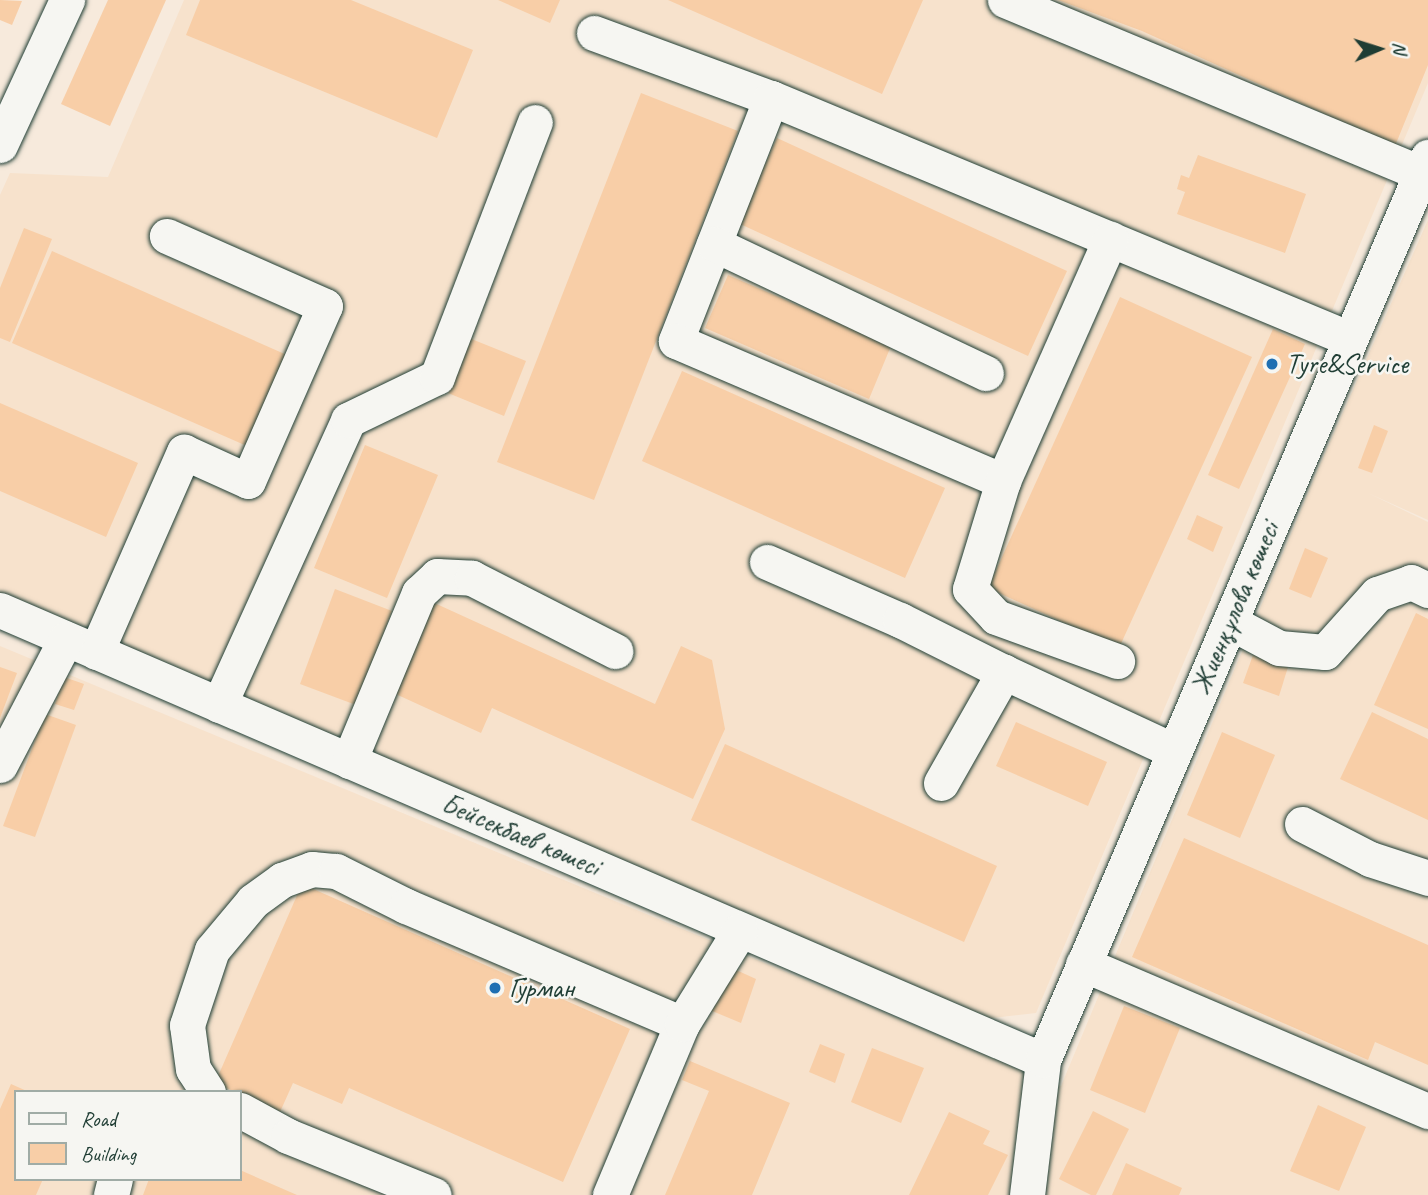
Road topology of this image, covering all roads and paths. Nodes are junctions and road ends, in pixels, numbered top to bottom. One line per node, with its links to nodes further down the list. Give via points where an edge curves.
1 (67, 0): 6 (street)
2 (1005, 0): 7 (street)
3 (594, 33): 4 (street)
4 (771, 98): 9 (street); 10 (street)
5 (535, 122): 22 (street, via 437,377 348,420)
6 (0, 145)
7 (1425, 165): 11 (street, Жиенқұлова көшесі)
8 (167, 236): 18 (street, via 325,306 248,481 184,452)
9 (1110, 239): 11 (street); 13 (street)
10 (714, 244): 12 (street); 13 (street, via 676,341)
11 (1350, 339): 17 (street, Жиенқұлова көшесі)
12 (986, 373)
13 (1003, 481): 20 (street, via 970,589 996,617)
14 (767, 562): 21 (street)
15 (1428, 590): 17 (street, via 1411,582 1377,594 1325,652 1279,648)
16 (0, 610): 18 (street, Бейсекбаев көшесі)
17 (1230, 622): 23 (street, Жиенқұлова көшесі)
18 (80, 645): 22 (street, Бейсекбаев көшесі); 25 (street)
19 (615, 651): 24 (street, via 472,578 437,576 419,593)
20 (1117, 661)
21 (1004, 672): 23 (street); 26 (street)
22 (219, 705): 24 (street, Бейсекбаев көшесі)
23 (1174, 751): 30 (street, Жиенқұлова көшесі)
24 (349, 761): 29 (street, Бейсекбаев көшесі)
25 (0, 765)
26 (941, 783)
27 (1302, 824): 28 (street, via 1370,859)
28 (1428, 878)
29 (740, 930): 31 (street); 32 (street, Бейсекбаев көшесі)
30 (1083, 964): 32 (street, Жиенқұлова көшесі); 34 (street)
31 (681, 1024): 33 (street, via 406,906 336,871 312,869 282,880 253,901 212,950 187,1025 193,1069); 37 (street)
32 (1043, 1060): 38 (street, Жиенқұлова көшесі)
33 (207, 1090)
34 (1426, 1108)
35 (242, 1111): 36 (street, via 288,1136)
36 (434, 1195)
37 (610, 1195)
38 (1027, 1195)

